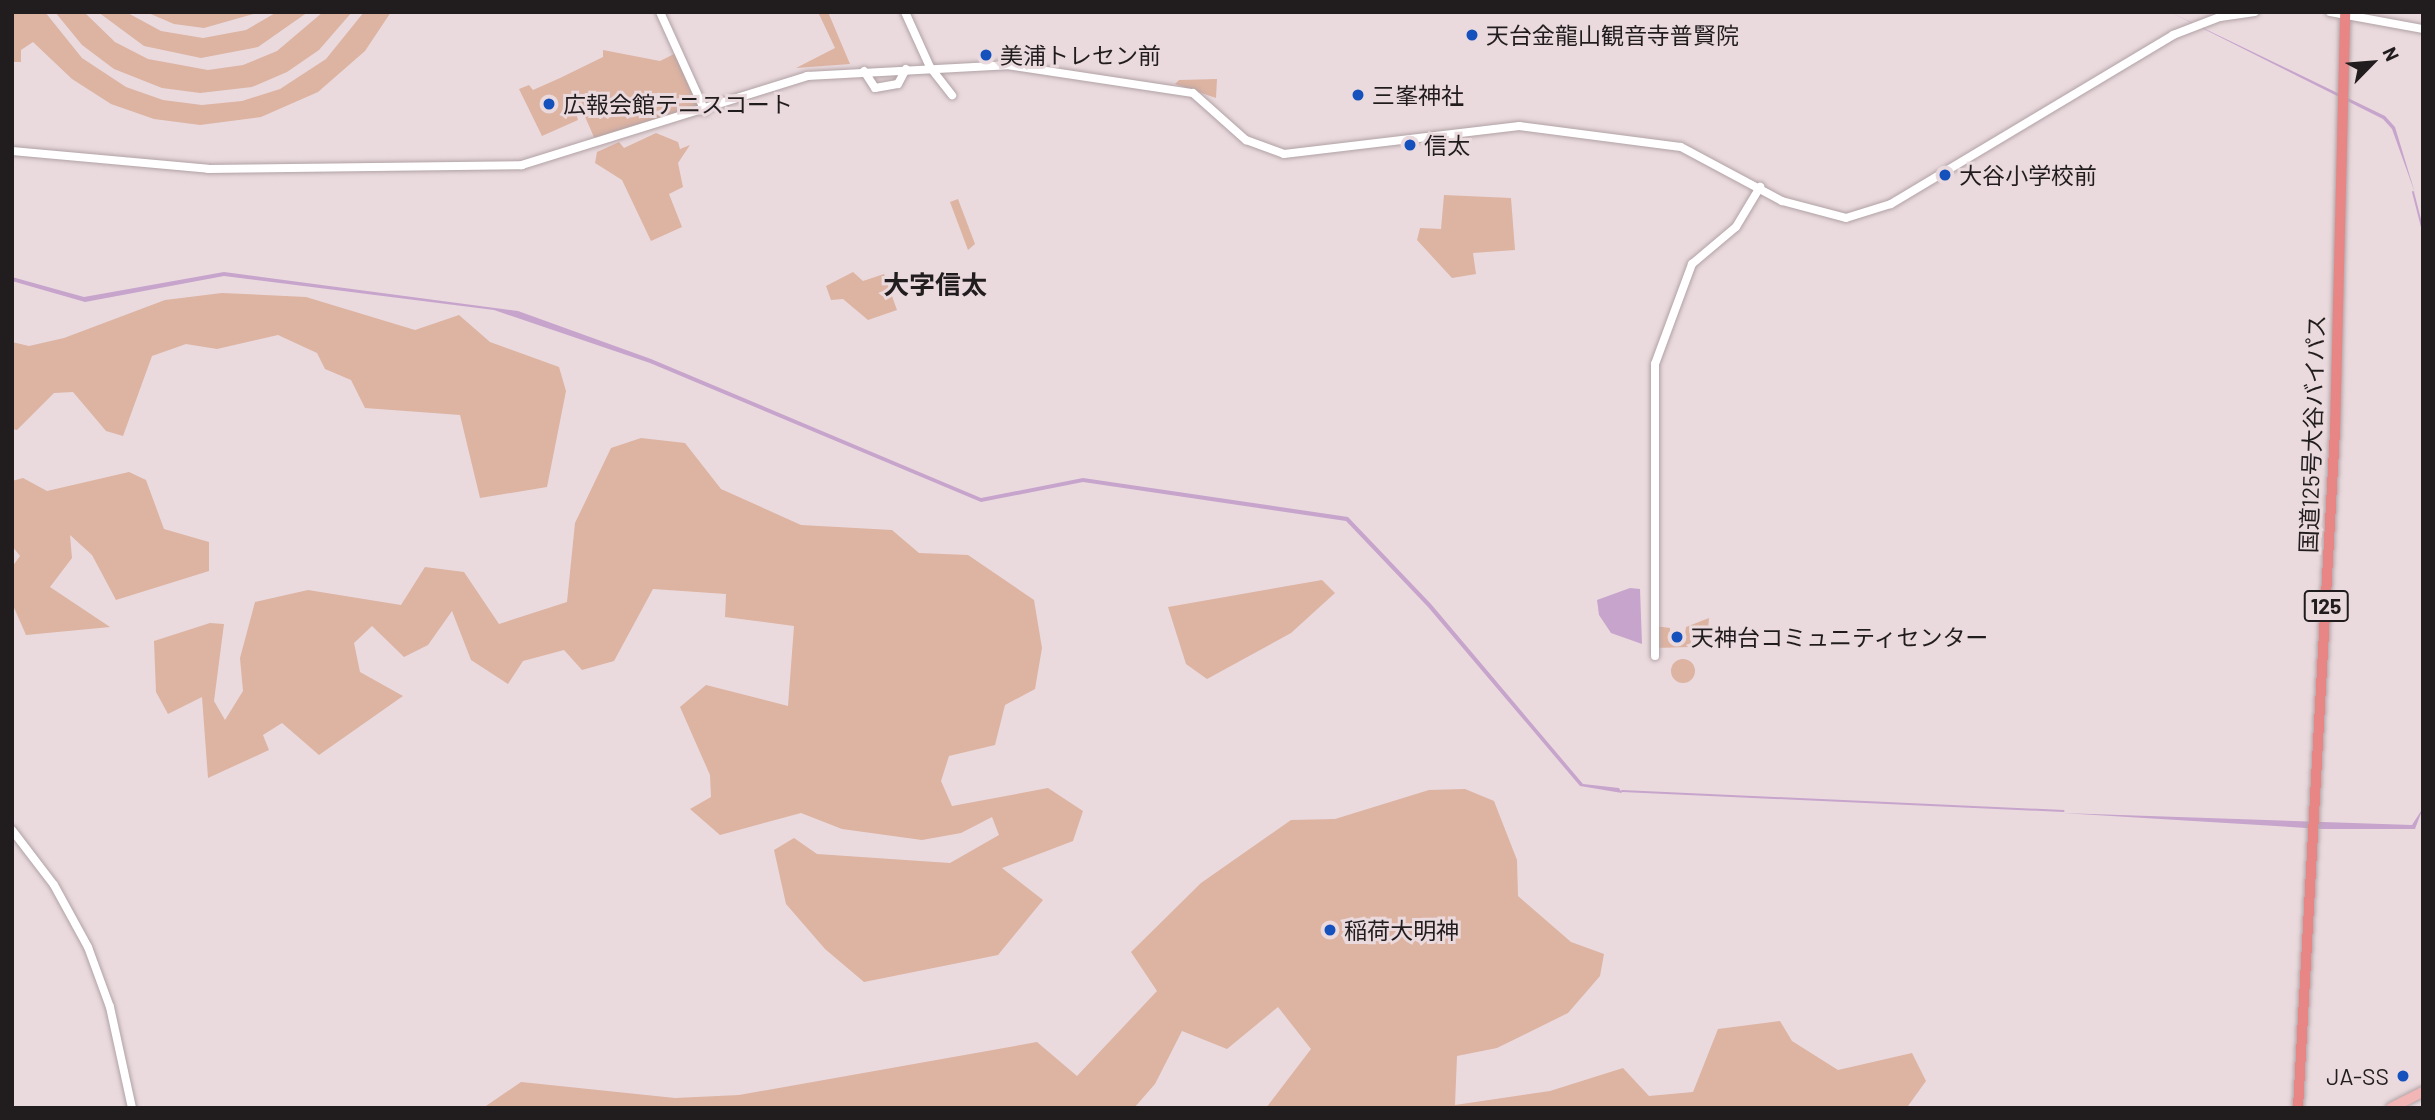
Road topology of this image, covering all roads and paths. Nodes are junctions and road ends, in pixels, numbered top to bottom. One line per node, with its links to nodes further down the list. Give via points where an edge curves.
1 (660, 12): 11 (street)
2 (905, 12): 7 (street)
3 (2255, 12): 13 (street, via 2187,29 1876,211 1836,217 1782,201)
4 (2330, 12): 5 (street)
5 (2345, 14): 6 (street); 18 (highway, 国道125号大谷バイパス / 125, via 2334,443)
6 (2423, 29)
7 (930, 67): 8 (street); 10 (street); 13 (street, via 1007,65 1178,89 1203,99 1258,148 1284,154 1541,127 1681,147)
8 (906, 69): 9 (street); 9 (street, via 898,84 875,88)
9 (864, 71): 11 (street, via 789,80)
10 (952, 95)
11 (705, 111): 12 (street, via 522,165 208,169)
12 (12, 151)
13 (1760, 187): 14 (street, via 1736,227 1692,264 1655,364)
14 (1655, 656)
15 (12, 830): 17 (street, via 54,885 88,947 110,1007)
16 (2423, 1092): 19 (main road)
17 (132, 1108)
18 (2298, 1108)
19 (2391, 1108)

